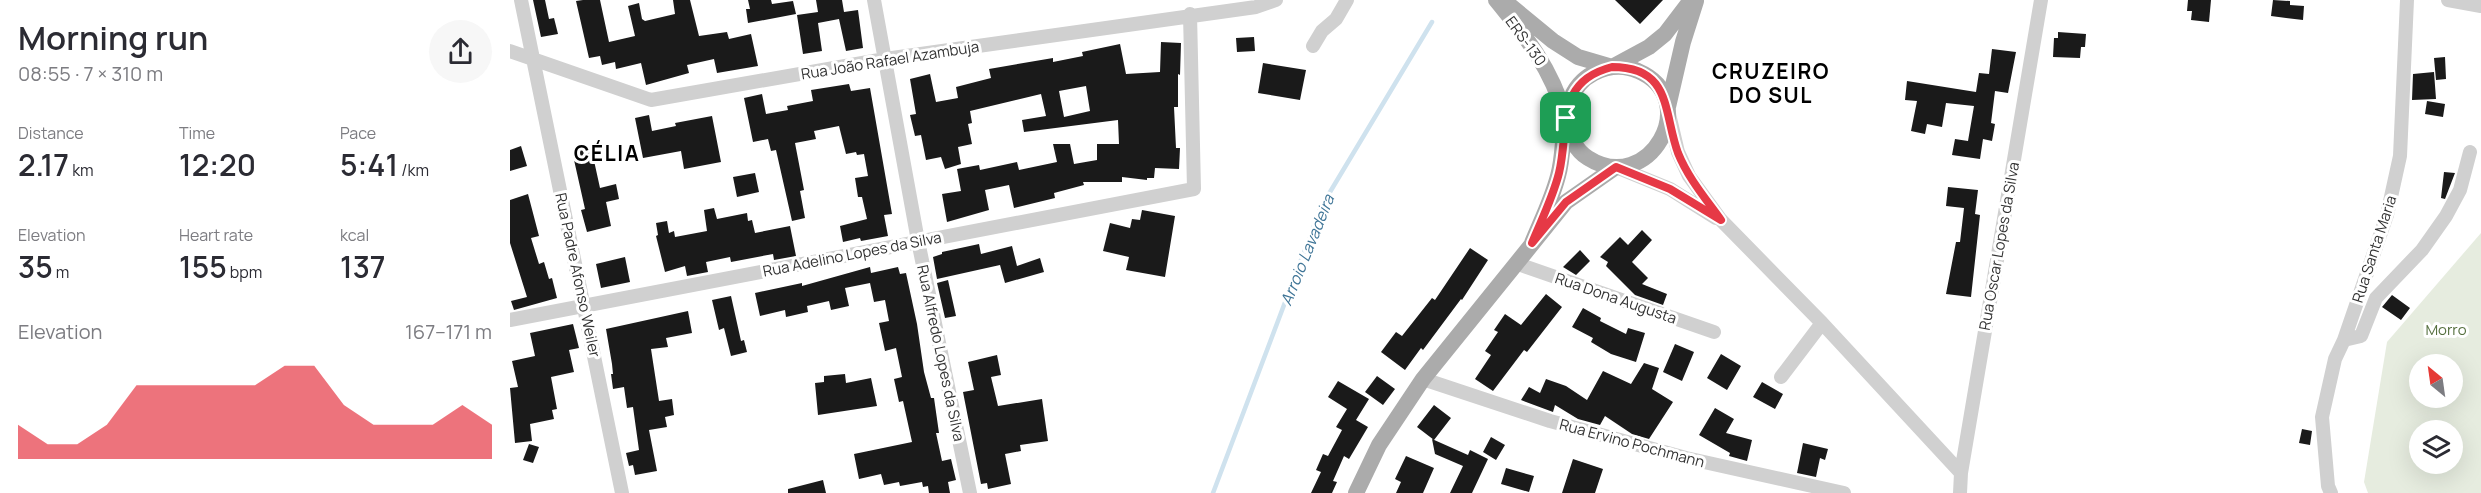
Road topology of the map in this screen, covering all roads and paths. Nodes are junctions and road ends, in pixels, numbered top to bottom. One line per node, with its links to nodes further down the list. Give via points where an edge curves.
1 (521, 0): 17 (street, Rua Padre Afonso Weiler)
2 (874, 0): 18 (street, Rua Alfredo Lopes da Silva)
3 (1276, 0): 12 (street, Rua João Rafael Azambuja)
4 (1347, 0): 15 (street)
5 (1496, 0): 21 (main road, ERS-130, via 1546,67)
6 (1504, 0): 19 (main road, ERS-130, via 1578,57)
7 (1691, 0): 19 (main road, via 1650,47)
8 (1696, 0): 20 (main road)
9 (2041, 0): 35 (street, Rua Oscar Lopes da Silva)
10 (2407, 0): 32 (street, Rua Santa Maria, via 2400,156 2387,215)
11 (2448, 0): 13 (street)
12 (1253, 3): 14 (street, Rua João Rafael Azambuja)
13 (2481, 6)
14 (1190, 14): 18 (street, Rua João Rafael Azambuja); 25 (street, Rua Adelino Lopes da Silva, via 1194,189)
15 (1314, 46)
16 (510, 51): 17 (street, Rua João Rafael Azambuja)
17 (532, 58): 18 (street, Rua João Rafael Azambuja, via 651,100); 28 (street, Rua Padre Afonso Weiler)
18 (885, 59): 25 (street, Rua Alfredo Lopes da Silva)
19 (1612, 67): 20 (main road, via 1634,69 1652,80 1665,97); 21 (main road, via 1589,75 1580,84)
20 (1667, 108): 23 (main road, via 1665,133 1651,154 1628,166); 24 (street, via 1678,152 1689,176)
21 (1566, 118): 23 (main road, via 1571,139 1585,156); 26 (main road, via 1558,178)
22 (2470, 152): 32 (street, via 2460,190 2446,216 2422,249 2376,298 2361,336)
23 (1616, 167): 24 (street, via 1670,189); 26 (main road, via 1566,202)
24 (1721, 220): 30 (street)
25 (918, 241): 28 (street, Rua Adelino Lopes da Silva); 37 (street, Rua Alfredo Lopes da Silva)
26 (1532, 243): 27 (main road)
27 (1518, 264): 31 (street, Rua Dona Augusta); 34 (main road)
28 (585, 307): 29 (street, Rua Adelino Lopes da Silva); 36 (street, Rua Padre Afonso Weiler)
29 (510, 320)
30 (1822, 323): 33 (street); 35 (street)
31 (1714, 332)
32 (2344, 340): 41 (street, Rua Santa Maria, via 2335,359 2322,417)
33 (1781, 377)
34 (1423, 379): 38 (main road, via 1379,445); 39 (street, Rua Ervino Pochmann, via 1561,424 1686,458)
35 (1961, 473): 40 (street, Rua Oscar Lopes da Silva)
36 (622, 493)
37 (970, 493)
38 (1356, 493)
39 (1844, 493)
40 (1960, 493)
41 (2331, 493)

